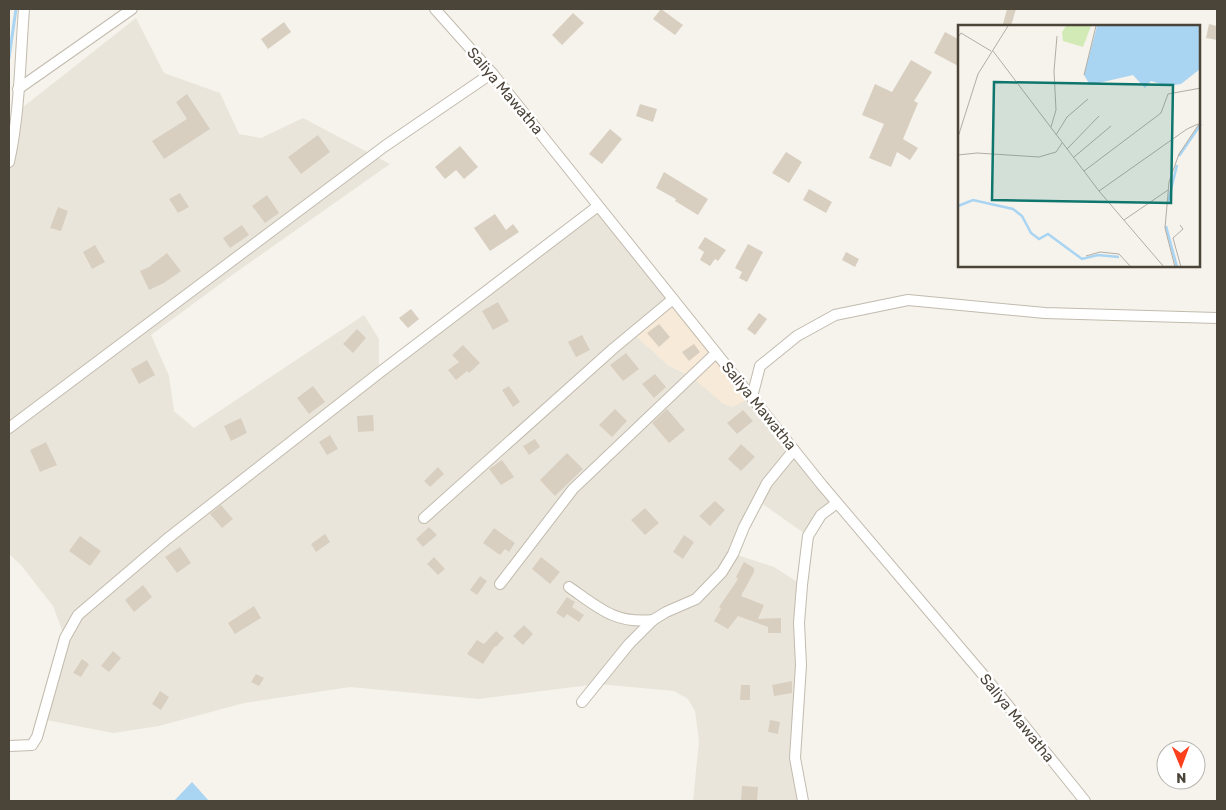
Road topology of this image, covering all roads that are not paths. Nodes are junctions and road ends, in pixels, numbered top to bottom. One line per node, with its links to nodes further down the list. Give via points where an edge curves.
1 (24, 9): 5 (street)
2 (132, 9): 5 (street)
3 (435, 9): 4 (street, Saliya Mawatha)
4 (492, 73): 7 (street, Saliya Mawatha); 12 (street, via 385,146)
5 (18, 89): 6 (street, via 18,111)
6 (9, 162)
7 (598, 206): 8 (street, Saliya Mawatha); 20 (street, via 378,373 167,539 78,614 65,638 37,737 32,746)
8 (674, 299): 10 (street, Saliya Mawatha); 15 (street, via 614,348)
9 (1217, 318): 11 (street, via 1044,313 908,300 834,316 798,336 760,366)
10 (716, 353): 11 (street, Saliya Mawatha); 16 (street, via 573,489)
11 (752, 397): 13 (street, Saliya Mawatha)
12 (9, 428)
13 (794, 450): 14 (street, Saliya Mawatha); 18 (street, via 767,483 734,554 722,572 696,599)
14 (837, 503): 21 (street, via 821,515 808,536 802,585 795,758); 22 (street, Saliya Mawatha)
15 (424, 518)
16 (500, 584)
17 (570, 587): 18 (street, via 609,615 637,622)
18 (653, 620): 19 (street)
19 (582, 702)
20 (9, 746)
21 (803, 801)
22 (1085, 801)

